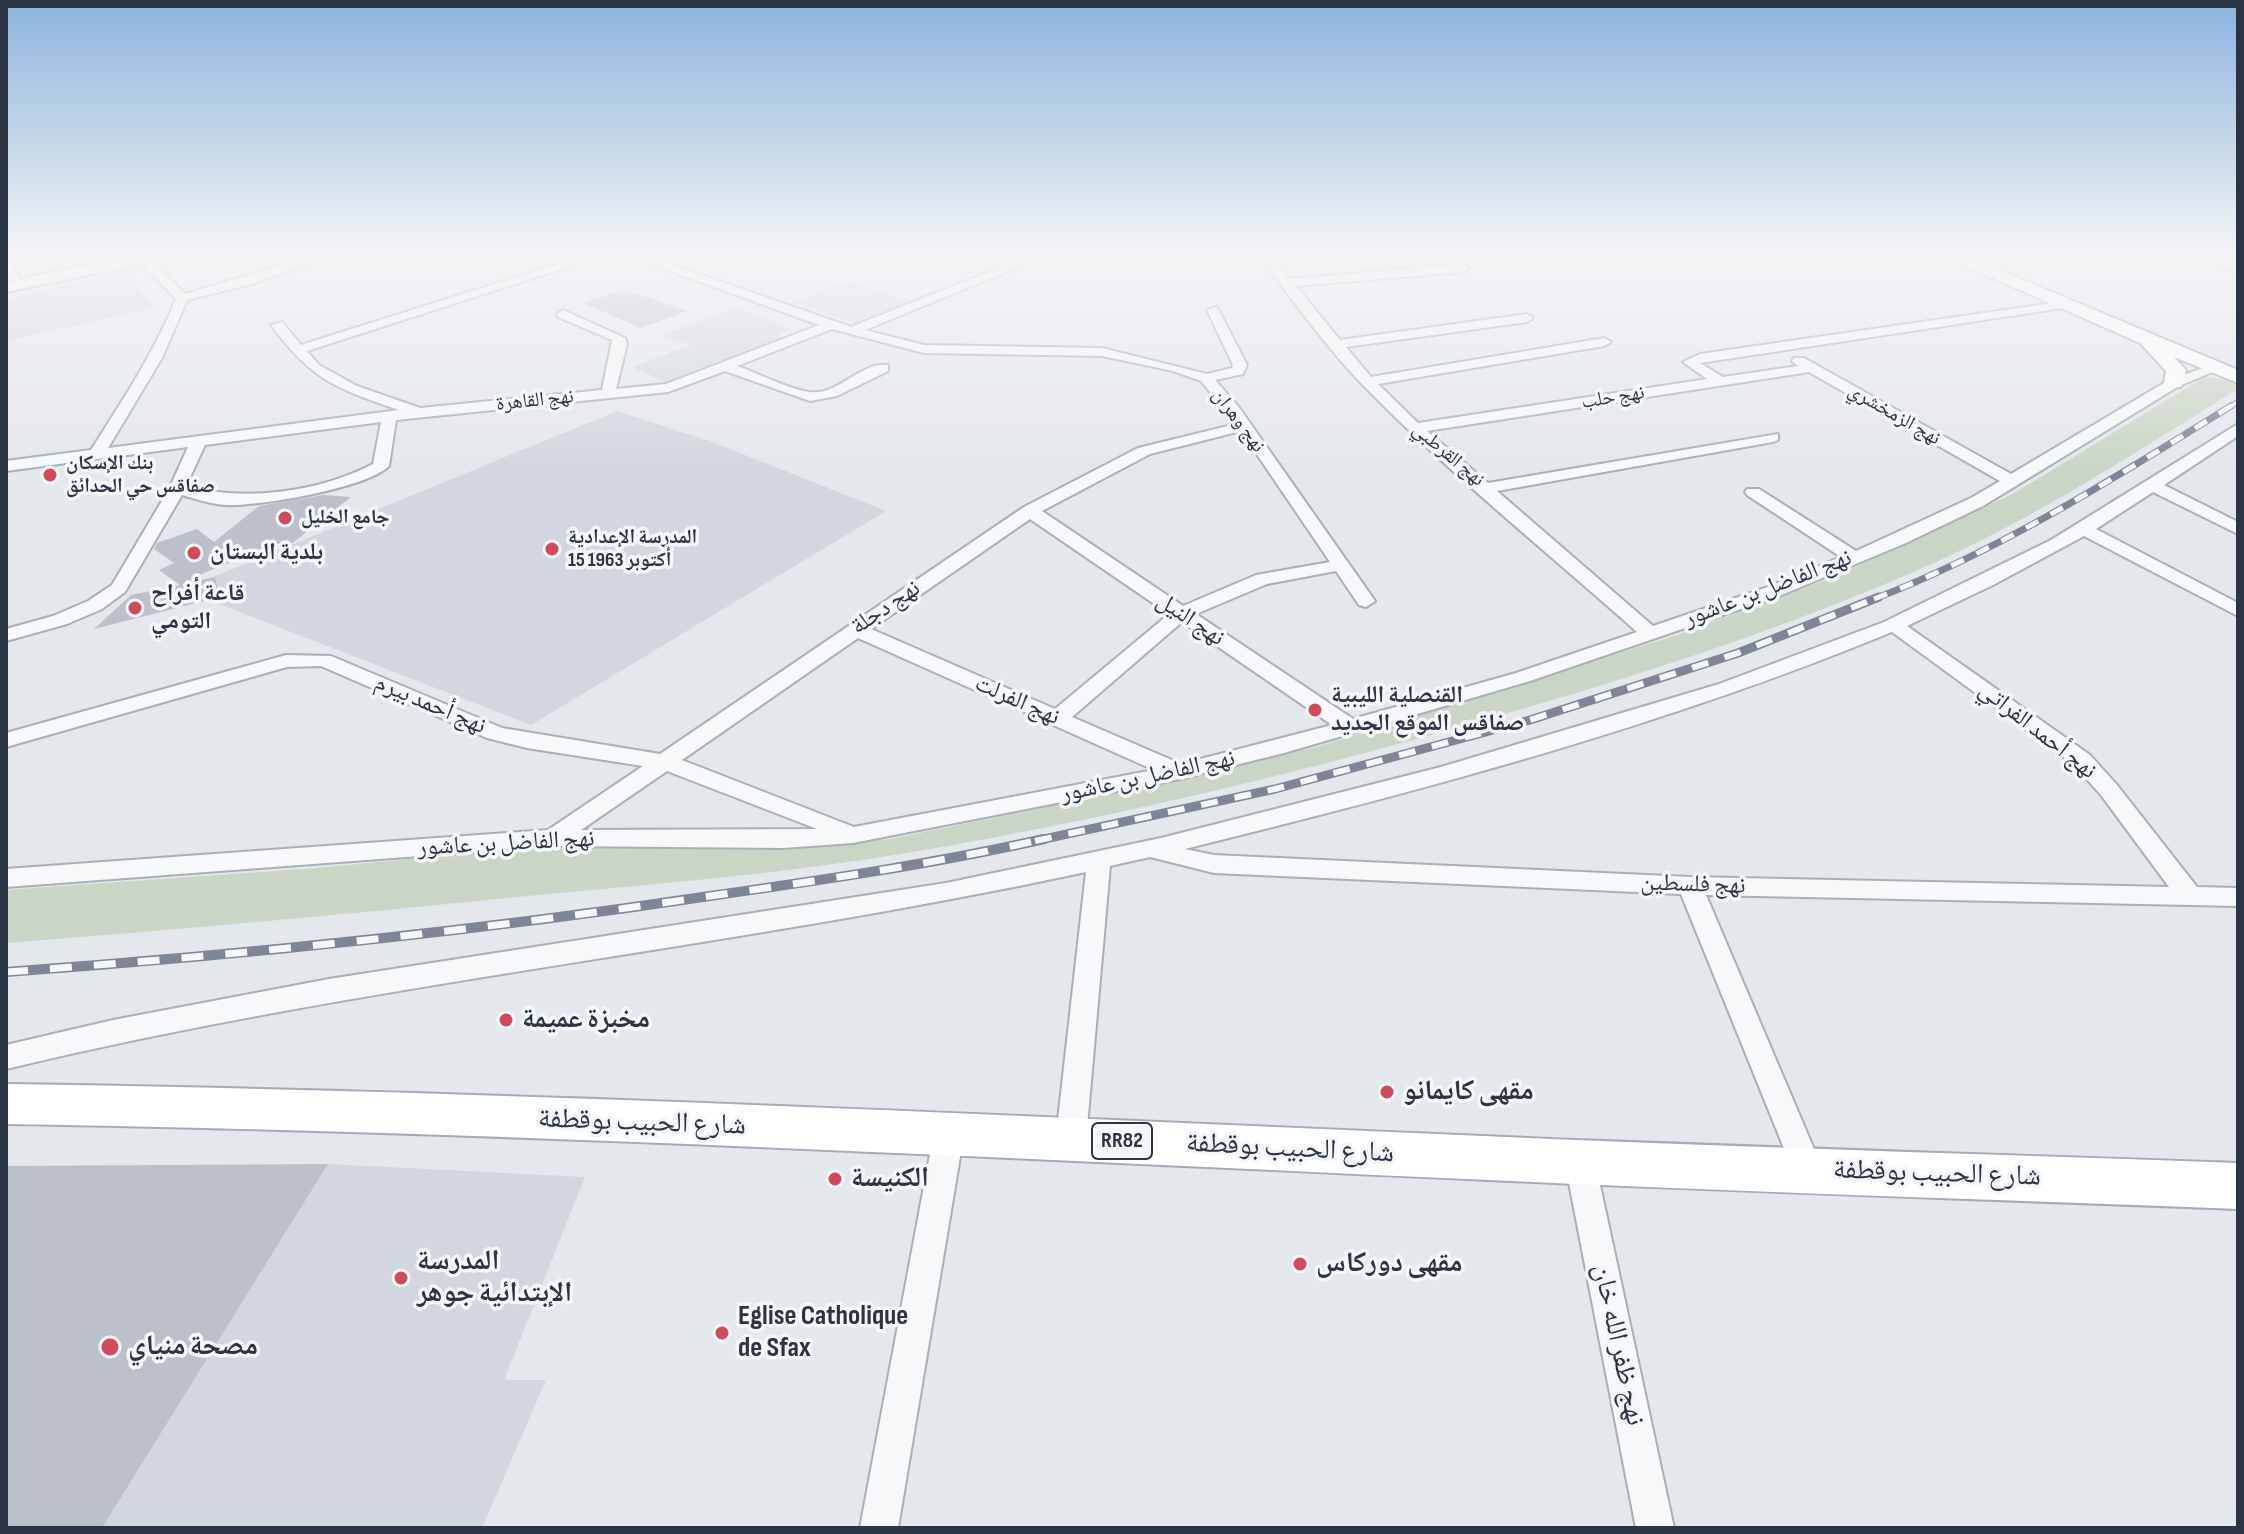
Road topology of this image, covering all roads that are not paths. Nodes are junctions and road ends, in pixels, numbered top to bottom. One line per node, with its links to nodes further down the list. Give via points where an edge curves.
1 (172, 328): 36 (street)
2 (279, 328): 18 (street)
3 (369, 328): 18 (street)
4 (594, 328): 28 (street, via 620,344)
5 (825, 328): 19 (street, نهج القاهرة)
6 (840, 328): 13 (street)
7 (861, 328): 13 (street)
8 (1222, 328): 24 (street, via 1240,365 1238,371)
9 (1321, 328): 16 (street, نهج القرطبي)
10 (1458, 328): 16 (street)
11 (1905, 328): 17 (street)
12 (2120, 328): 14 (main road)
13 (852, 331): 24 (street, نهج وهران, via 924,349 1102,352)
14 (2141, 336): 22 (main road); 27 (main road, via 2172,364)
15 (1604, 342): 26 (street)
16 (1334, 345): 26 (street, نهج القرطبي)
17 (1775, 347): 21 (street, نهج الزمخشري); 25 (street, via 1690,362)
18 (298, 350): 29 (street, via 314,368 352,389)
19 (727, 367): 20 (street, via 810,397 832,393); 28 (street, نهج القاهرة, via 668,388)
20 (883, 368)
21 (1811, 368): 25 (street, نهج حلب); 38 (street, نهج الزمخشري)
22 (2215, 368): 23 (main road); 27 (street, نهج الفاضل بن عاشور)
23 (2238, 377)
24 (1206, 378): 31 (street, نهج وهران)
25 (1719, 381): 32 (street, نهج حلب)
26 (1367, 382): 32 (street, نهج القرطبي)
27 (2174, 383): 38 (street, نهج الفاضل بن عاشور)
28 (608, 394): 29 (street, نهج القاهرة)
29 (420, 412): 30 (street, نهج القاهرة)
30 (389, 416): 35 (street, نهج القاهرة); 41 (street, via 381,466 358,478 247,499 217,499)
31 (1244, 426): 43 (street, نهج دجلة, via 1144,451); 47 (street, نهج وهران)
32 (1415, 428): 40 (street, نهج القرطبي)
33 (2238, 429): 39 (street)
34 (1773, 437): 40 (street)
35 (199, 440): 36 (street, نهج القاهرة); 41 (street)
36 (97, 453): 37 (street, نهج القاهرة)
37 (6, 466)
38 (2013, 482): 46 (street, نهج الفاضل بن عاشور, via 1900,539)
39 (2151, 485): 44 (street); 45 (street)
40 (1487, 488): 53 (street, نهج القرطبي)
41 (177, 489): 54 (street, via 119,588 60,620)
42 (1753, 492): 46 (street)
43 (1030, 511): 50 (street, نهج النيل); 52 (street, نهج دجلة)
44 (2084, 529): 49 (street); 51 (street)
45 (2238, 529)
46 (1852, 556): 53 (street, نهج الفاضل بن عاشور, via 1772,592)
47 (1342, 565): 48 (street, نهج وهران); 50 (street, via 1262,579)
48 (1366, 601)
49 (2238, 610)
50 (1180, 614): 55 (street); 56 (street, نهج النيل)
51 (1894, 625): 62 (street, via 1710,693 1514,754); 66 (street, نهج أحمد الفراتي, via 2082,760)
52 (855, 629): 55 (street, نهج الفرلت); 58 (street, نهج دجلة)
53 (1651, 634): 56 (street, نهج الفاضل بن عاشور)
54 (6, 635)
55 (1057, 719): 59 (street, نهج الفرلت)
56 (1350, 727): 59 (street, نهج الفاضل بن عاشور)
57 (7, 742): 58 (street, نهج أحمد بيرم, via 305,658 324,660 495,733)
58 (665, 762): 60 (street, نهج أحمد بيرم); 61 (street, نهج دجلة)
59 (1179, 772): 60 (street, نهج الفاضل بن عاشور)
60 (853, 835): 61 (street, نهج الفاضل بن عاشور, via 783,840)
61 (553, 838): 64 (street, نهج الفاضل بن عاشور)
62 (1150, 849): 63 (street); 65 (street, نهج فلسطين, via 1214,864)
63 (1099, 861): 68 (street, via 873,905 239,1005); 71 (street)
64 (6, 878)
65 (1690, 886): 66 (street, نهج فلسطين); 73 (street)
66 (2189, 895): 67 (street, نهج فلسطين)
67 (2238, 897)
68 (6, 1057)
69 (6, 1104): 70 (main road, شارع الحبيب بوقطفة / RR82)
70 (949, 1133): 71 (main road, شارع الحبيب بوقطفة / RR82); 75 (street)
71 (1071, 1138): 72 (main road, شارع الحبيب بوقطفة / RR82)
72 (1580, 1162): 73 (main road, شارع الحبيب بوقطفة / RR82); 76 (street, نهج ظفر الله خان)
73 (1807, 1168): 74 (main road, شارع الحبيب بوقطفة / RR82)
74 (2238, 1186)
75 (879, 1528)
76 (1655, 1528)

